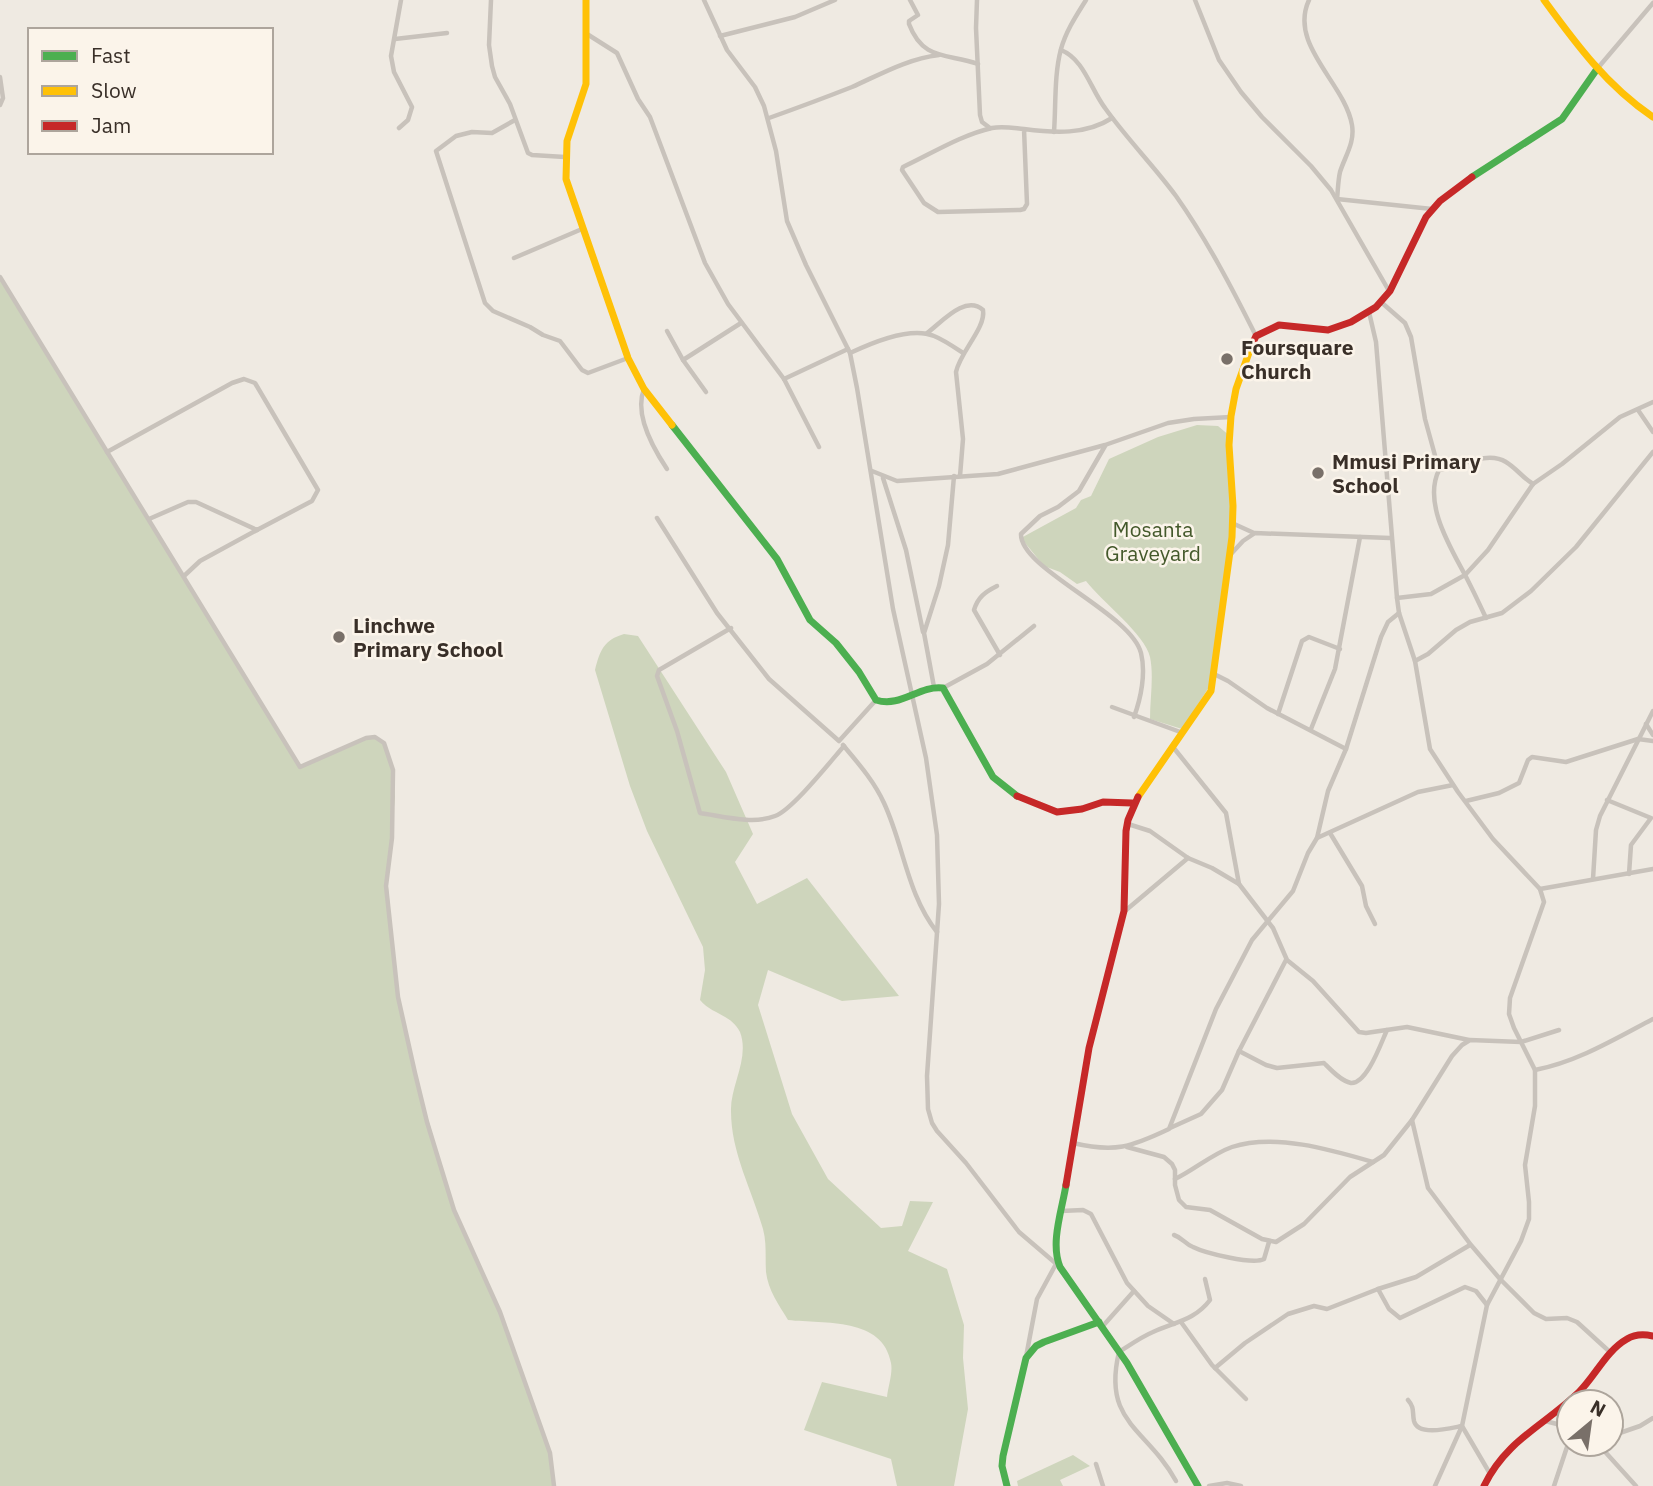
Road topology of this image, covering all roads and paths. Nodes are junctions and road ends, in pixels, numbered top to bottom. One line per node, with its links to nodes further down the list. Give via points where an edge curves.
1 (401, 0): 16 (street)
2 (491, 0): 26 (street, via 492,66)
3 (586, 0): 14 (street)
4 (704, 0): 15 (street)
5 (835, 0): 15 (street, via 795,17)
6 (910, 0): 18 (street, via 918,13 908,23 914,38)
7 (977, 0): 19 (street)
8 (1086, 0): 17 (street)
9 (1195, 0): 32 (street, via 1219,60 1241,92)
10 (1309, 0): 32 (street, via 1305,36 1352,126 1352,144 1339,174)
11 (1544, 0): 20 (street)
12 (1653, 3): 20 (street)
13 (447, 33): 16 (street)
14 (587, 34): 31 (street, via 586,85); 40 (street, via 618,55 650,117 705,263)
15 (720, 36): 24 (street)
16 (395, 39): 27 (street, via 394,72 412,107)
17 (1061, 50): 25 (street, via 1076,60); 30 (street)
18 (939, 55): 19 (street); 24 (street, via 898,65 827,98)
19 (979, 65): 28 (street, via 980,115)
20 (1597, 69): 23 (street, via 1628,101); 33 (street, via 1562,119 1476,174)
21 (0, 77): 22 (street)
22 (0, 105)
23 (1653, 117)
24 (769, 118): 44 (street, via 788,222)
25 (1112, 118): 30 (street, via 1090,129); 43 (street, via 1184,209)
26 (515, 120): 31 (street, via 528,153); 46 (street, via 492,134 463,133 436,151 485,303 493,311 560,341 588,373)
27 (399, 128)
28 (991, 128): 29 (street); 29 (street, via 902,168 930,208 946,213 1024,209)
29 (1024, 129): 30 (street)
30 (1054, 132)
31 (565, 157): 34 (street, via 566,179)
32 (1337, 200): 33 (street); 37 (street)
33 (1433, 209): 37 (street)
34 (582, 229): 35 (street); 46 (street)
35 (514, 258)
36 (0, 277): 57 (street)
37 (1390, 291): 38 (street)
38 (1381, 302): 39 (street); 60 (street, via 1405,323 1411,337)
39 (1369, 312): 43 (street, via 1328,330 1279,325); 71 (street, via 1376,342)
40 (741, 323): 47 (street); 48 (street)
41 (667, 331): 47 (street)
42 (927, 333): 44 (street); 45 (street); 45 (street, via 962,307 978,306 984,316)
43 (1256, 336): 53 (street, via 1240,375)
44 (848, 351): 48 (street); 61 (street)
45 (963, 353): 62 (street, via 956,372 963,439)
46 (628, 358): 49 (street)
47 (683, 360): 50 (street)
48 (784, 379): 56 (street)
49 (644, 389): 59 (street, via 641,401 649,441); 89 (street, via 777,559 810,620 836,643)
50 (706, 392)
51 (1653, 402): 52 (street)
52 (1638, 410): 54 (street); 64 (street, via 1620,417)
53 (1231, 417): 55 (street, via 1168,423); 67 (street)
54 (1653, 432)
55 (1105, 445): 62 (street, via 1006,473); 93 (street, via 1079,491 1034,521 1021,534 1021,541 1035,559 1125,631 1141,651 1141,688)
56 (819, 447)
57 (107, 452): 66 (street); 68 (street, via 232,383 244,379 255,383 318,490 312,501)
58 (1653, 452): 78 (street, via 1559,566 1517,603)
59 (667, 469)
60 (1439, 470): 64 (street, via 1497,458); 73 (street, via 1434,492 1441,528)
61 (871, 471): 63 (street); 88 (street)
62 (957, 476): 63 (street, via 897,481); 81 (street, via 948,545)
63 (883, 477): 81 (street, via 906,550)
64 (1533, 484): 73 (street)
65 (657, 518): 80 (street)
66 (149, 519): 68 (street, via 196,502); 74 (street)
67 (1232, 523): 69 (street); 72 (street)
68 (257, 530): 74 (street, via 200,561)
69 (1255, 533): 70 (street); 72 (street)
70 (1360, 537): 71 (street); 82 (street)
71 (1390, 538): 76 (street)
72 (1229, 556): 85 (street)
73 (1465, 575): 76 (street, via 1431,594); 78 (street)
74 (184, 576): 165 (street, via 300,766 366,738 384,743 394,770 395,797 386,886 398,998 415,1073 454,1210 500,1312 550,1452)
75 (997, 586): 83 (street, via 985,592 974,610)
76 (1396, 598): 77 (street)
77 (1399, 613): 84 (street); 103 (street, via 1381,637)
78 (1486, 618): 84 (street, via 1455,630)
79 (1034, 626): 83 (street)
80 (731, 628): 99 (street, via 769,679); 101 (street, via 659,670 657,676 699,814 749,819 776,816)
81 (924, 633): 86 (street)
82 (1340, 649): 92 (street, via 1309,637 1303,640); 95 (street)
83 (1000, 655): 87 (street)
84 (1415, 661): 104 (street, via 1430,749)
85 (1214, 674): 92 (street); 96 (street, via 1211,691)
86 (934, 687): 87 (street); 88 (street)
87 (943, 688): 107 (street, via 993,777 1018,797 1058,812 1103,802)
88 (912, 698): 89 (street); 120 (street, via 935,813 940,878)
89 (876, 700): 99 (street)
90 (1112, 707): 93 (street)
91 (1653, 711): 94 (street)
92 (1278, 714): 95 (street)
93 (1134, 717): 96 (street)
94 (1646, 724): 97 (street); 98 (street)
95 (1311, 729): 103 (street)
96 (1183, 733): 102 (street)
97 (1653, 735)
98 (1638, 739): 100 (street); 105 (street); 106 (street, via 1566,762 1532,757 1519,783)
99 (839, 741): 101 (street)
100 (1653, 741)
101 (844, 747): 120 (street, via 885,804 917,901)
102 (1173, 747): 107 (street); 115 (street, via 1226,813)
103 (1346, 749): 110 (street, via 1328,791)
104 (1453, 785): 106 (street); 109 (street, via 1418,792)
105 (1607, 800): 113 (street, via 1651,818 1631,845); 114 (street, via 1596,830)
106 (1465, 801): 116 (street)
107 (1132, 803): 108 (street)
108 (1128, 824): 111 (street, via 1150,831); 117 (street)
109 (1330, 833): 110 (street); 119 (street, via 1362,886)
110 (1317, 838): 118 (street, via 1293,891)
111 (1188, 858): 115 (street); 117 (street)
112 (1653, 869): 113 (street)
113 (1629, 874): 114 (street)
114 (1593, 879): 116 (street)
115 (1239, 884): 118 (street)
116 (1540, 889): 126 (street, via 1542,913 1510,998 1510,1014)
117 (1124, 911): 131 (street, via 1089,1048)
118 (1266, 920): 121 (street); 130 (street, via 1216,1009)
119 (1375, 924)
120 (937, 933): 139 (street, via 927,1076 932,1123 1019,1232)
121 (1286, 960): 123 (street, via 1313,981 1359,1032); 127 (street)
122 (1653, 1018): 128 (street, via 1573,1059)
123 (1387, 1030): 125 (street, via 1417,1028); 127 (street, via 1368,1070 1353,1083 1324,1063 1277,1068)
124 (1559, 1030): 126 (street)
125 (1470, 1041): 126 (street); 129 (street, via 1452,1056)
126 (1521, 1042): 128 (street)
127 (1239, 1051): 130 (street, via 1210,1107)
128 (1535, 1070): 141 (street, via 1535,1106 1525,1165 1529,1219)
129 (1412, 1120): 133 (street); 138 (street, via 1428,1188)
130 (1169, 1129): 132 (street)
131 (1072, 1143): 132 (street, via 1095,1149); 135 (street)
132 (1126, 1147): 134 (street, via 1164,1157 1175,1170)
133 (1374, 1162): 134 (street, via 1321,1147 1261,1144 1234,1147); 137 (street, via 1350,1177 1304,1224)
134 (1175, 1179): 137 (street, via 1179,1200 1186,1207 1210,1210)
135 (1060, 1211): 139 (street); 143 (street, via 1091,1214)
136 (1174, 1236): 137 (street, via 1192,1247 1253,1262 1264,1259)
137 (1269, 1242)
138 (1471, 1245): 141 (street); 142 (street, via 1416,1277)
139 (1058, 1265): 147 (street); 151 (street, via 1037,1298)
140 (1205, 1279): 145 (street, via 1210,1300)
141 (1500, 1279): 144 (street); 150 (street, via 1541,1318 1571,1319)
142 (1378, 1289): 144 (street, via 1400,1318 1465,1287 1476,1290); 152 (street, via 1327,1309 1314,1306 1288,1314)
143 (1134, 1291): 146 (street); 147 (street)
144 (1487, 1306): 158 (street)
145 (1181, 1322): 146 (street); 152 (street)
146 (1174, 1324): 149 (street)
147 (1100, 1325): 149 (street); 151 (street, via 1044,1342)
148 (1653, 1336): 150 (street, via 1633,1336)
149 (1119, 1352): 164 (street, via 1114,1375 1122,1410); 168 (street)
150 (1612, 1353): 156 (street)
151 (1026, 1358): 166 (street, via 1003,1456)
152 (1215, 1368): 153 (street)
153 (1246, 1399)
154 (1408, 1400): 158 (street, via 1418,1427 1435,1431)
155 (1653, 1418): 159 (street)
156 (1545, 1421): 157 (street); 163 (street, via 1507,1448)
157 (1555, 1424)
158 (1462, 1426): 163 (street); 171 (street)
159 (1625, 1431)
160 (1563, 1458): 173 (street)
161 (1611, 1458): 174 (street)
162 (1096, 1464): 167 (street)
163 (1489, 1472): 172 (street)
164 (1176, 1481)
165 (554, 1486)
166 (1007, 1486)
167 (1103, 1486)
168 (1198, 1486)
169 (1209, 1486): 170 (street)
170 (1241, 1486)
171 (1435, 1486)
172 (1484, 1486)
173 (1554, 1486)
174 (1636, 1486)

